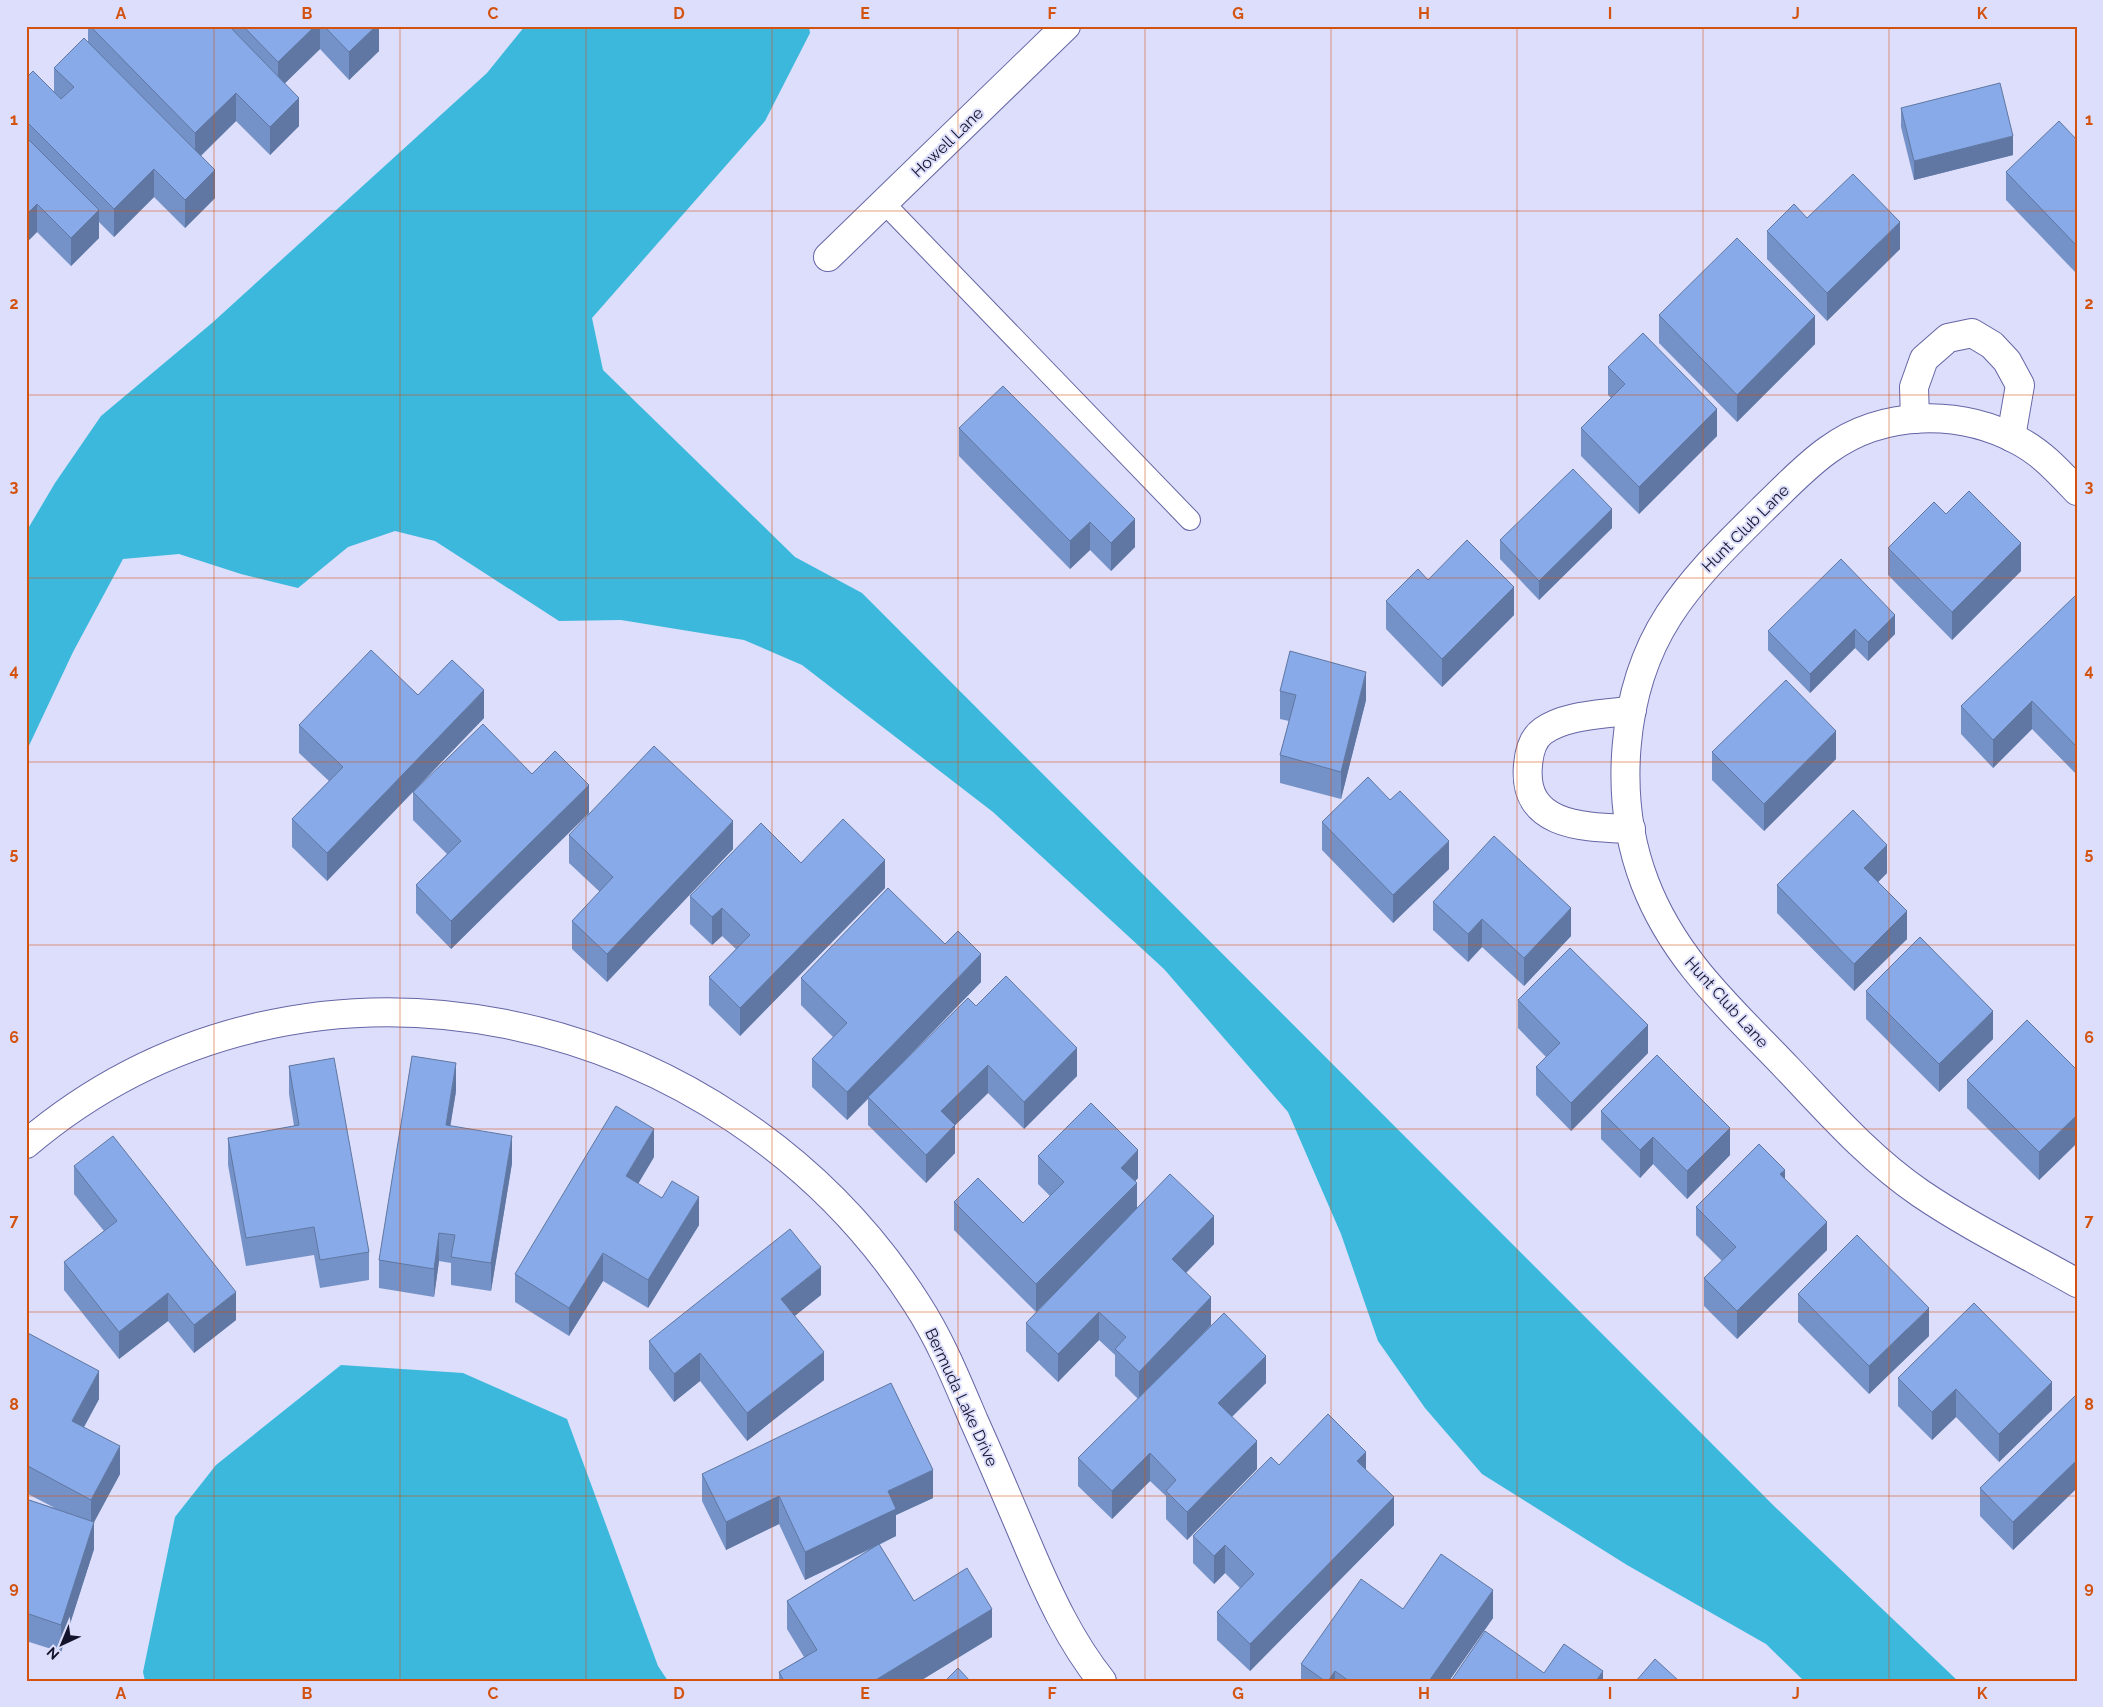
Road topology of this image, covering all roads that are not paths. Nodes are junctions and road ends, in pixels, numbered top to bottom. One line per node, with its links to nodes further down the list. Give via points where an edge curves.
1 (1066, 26): 2 (street, Howell Lane)
2 (884, 203): 3 (street, Howell Lane); 7 (lane)
3 (828, 258)
4 (1915, 419): 5 (street, Hunt Club Lane, via 1964,420); 5 (street, via 1914,387 1924,359 1948,338 1972,333 1992,345 2020,385); 8 (street, Hunt Club Lane, via 1885,424 1830,448 1708,563 1668,617 1641,678)
5 (2011, 437): 6 (street, Hunt Club Lane, via 2045,458)
6 (2077, 491)
7 (1190, 520)
8 (1632, 710): 9 (street, Hunt Club Lane, via 1626,775); 9 (street, via 1564,721 1542,731 1529,752 1527,776 1535,801 1552,818 1580,827)
9 (1631, 829): 11 (street, Hunt Club Lane, via 1644,880 1657,911 1692,968 1851,1135 1915,1190 1962,1222)
10 (26, 1144): 12 (street, Bermuda Lake Drive, via 55,1119 114,1081 178,1051 244,1029 313,1016 376,1012 460,1016 544,1032 625,1059 693,1092 749,1127 829,1194 885,1258 918,1305 945,1354 1054,1607)
11 (2077, 1283)
12 (1102, 1681)

